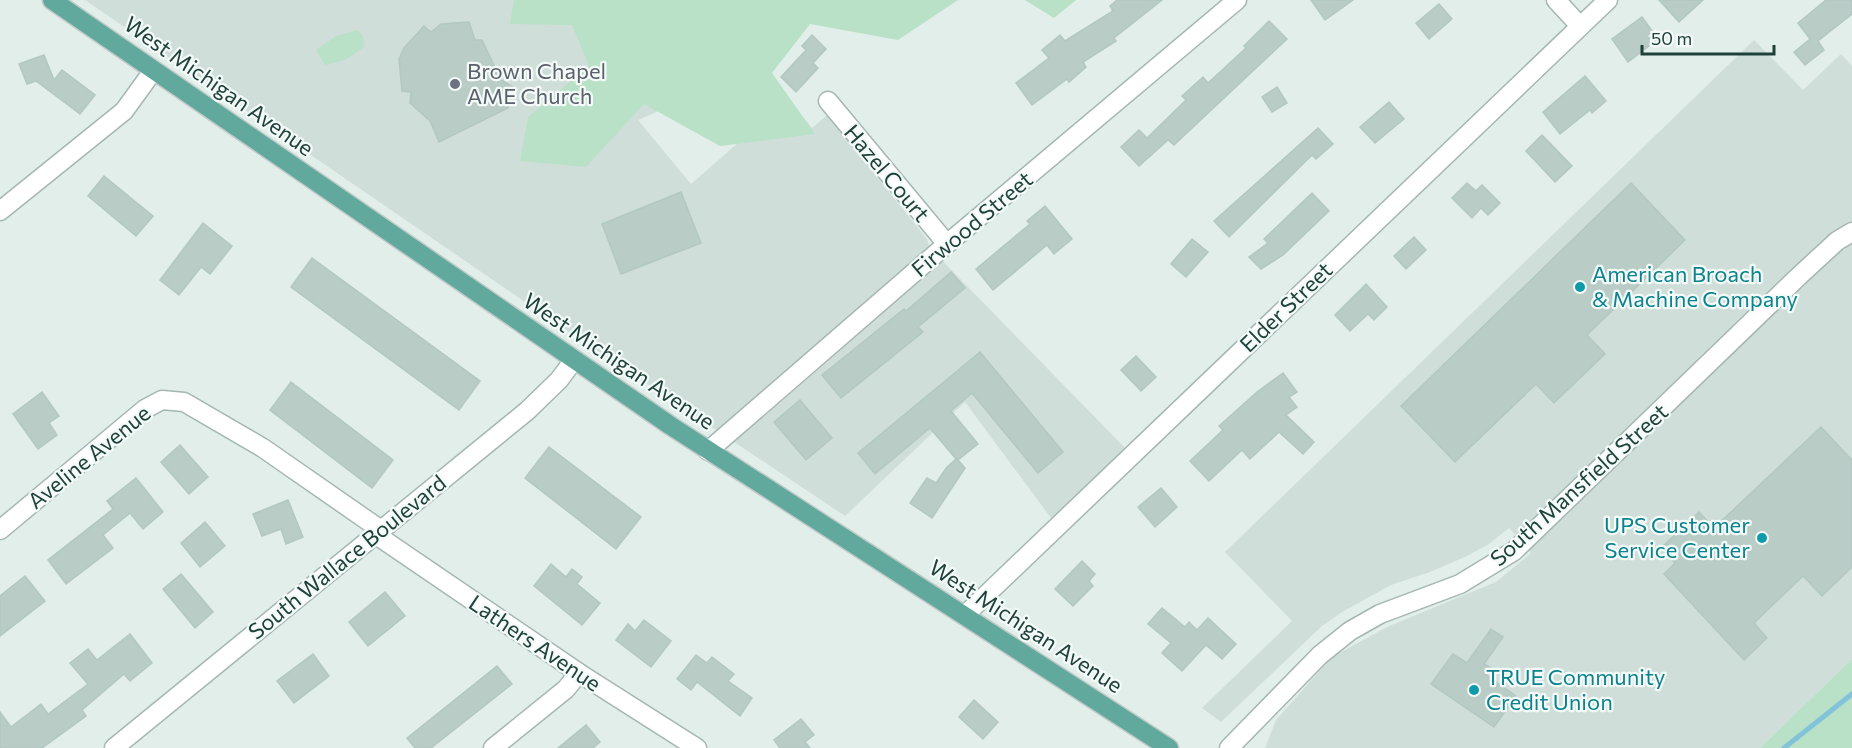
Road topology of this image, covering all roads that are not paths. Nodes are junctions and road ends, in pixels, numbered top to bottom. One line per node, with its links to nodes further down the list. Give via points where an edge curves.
1 (52, 0): 6 (main road, West Michigan Avenue)
2 (1237, 0): 10 (street, Firwood Street)
3 (1556, 0): 5 (street)
4 (1608, 0): 5 (street, Elder Street)
5 (1580, 26): 16 (street, Elder Street)
6 (153, 71): 8 (street, via 124,111); 11 (main road, West Michigan Avenue)
7 (828, 101): 10 (street, Hazel Court)
8 (0, 211)
9 (1852, 232): 22 (street, South Mansfield Street, via 1799,276 1514,551 1460,584 1350,631 1320,655)
10 (947, 244): 13 (street, Firwood Street)
11 (574, 360): 13 (main road, West Michigan Avenue); 15 (street, South Wallace Boulevard, via 527,411)
12 (184, 402): 14 (street, Aveline Avenue, via 162,400 145,409); 15 (street, Lathers Avenue, via 263,448)
13 (708, 451): 16 (main road, West Michigan Avenue)
14 (0, 530)
15 (378, 532): 17 (street, Lathers Avenue); 18 (street, South Wallace Boulevard)
16 (965, 615): 21 (main road, West Michigan Avenue)
17 (579, 673): 19 (street, via 566,689); 20 (street, Lathers Avenue)
18 (114, 748)
19 (493, 748)
20 (697, 748)
21 (1169, 748)
22 (1229, 748)

